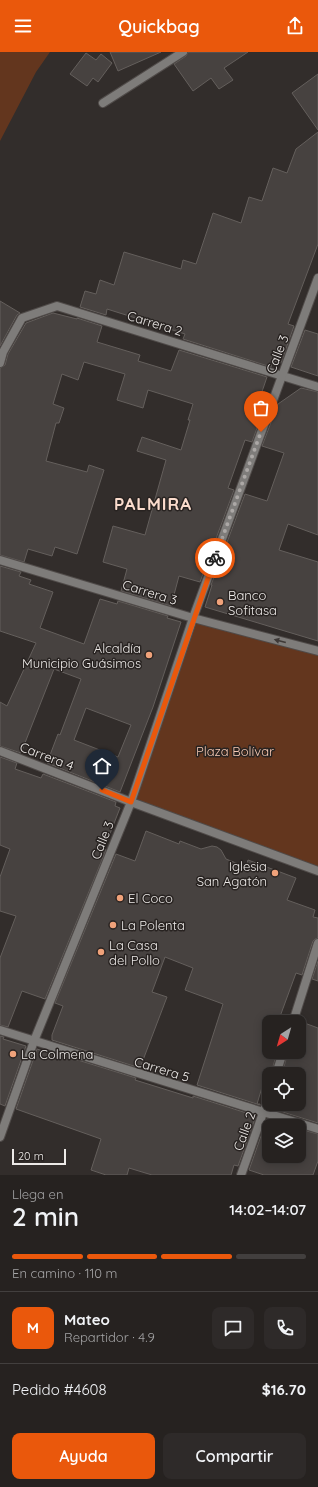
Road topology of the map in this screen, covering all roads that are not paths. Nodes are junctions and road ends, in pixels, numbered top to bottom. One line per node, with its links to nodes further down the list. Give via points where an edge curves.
1 (183, 52): 2 (street)
2 (103, 103)
3 (318, 278): 5 (street, Calle 3)
4 (0, 362): 5 (street, Carrera 2, via 22,318 57,306)
5 (282, 375): 6 (street, Carrera 2); 8 (street, Calle 3)
6 (318, 386)
7 (0, 560): 8 (street, Carrera 3)
8 (193, 618): 9 (street, Carrera 3, one-way to 8); 11 (street, Calle 3)
9 (318, 651)
10 (0, 751): 11 (street, Carrera 4)
11 (131, 802): 12 (street, Carrera 4); 16 (street, Calle 3)
12 (318, 871)
13 (318, 942): 14 (street)
14 (295, 1015)
15 (0, 1030): 16 (street, Carrera 5)
16 (34, 1041): 17 (street, Carrera 5); 19 (street, Calle 3)
17 (264, 1113): 18 (street, Carrera 5); 20 (street, Calle 2)
18 (318, 1129)
19 (0, 1137)
20 (241, 1175)

